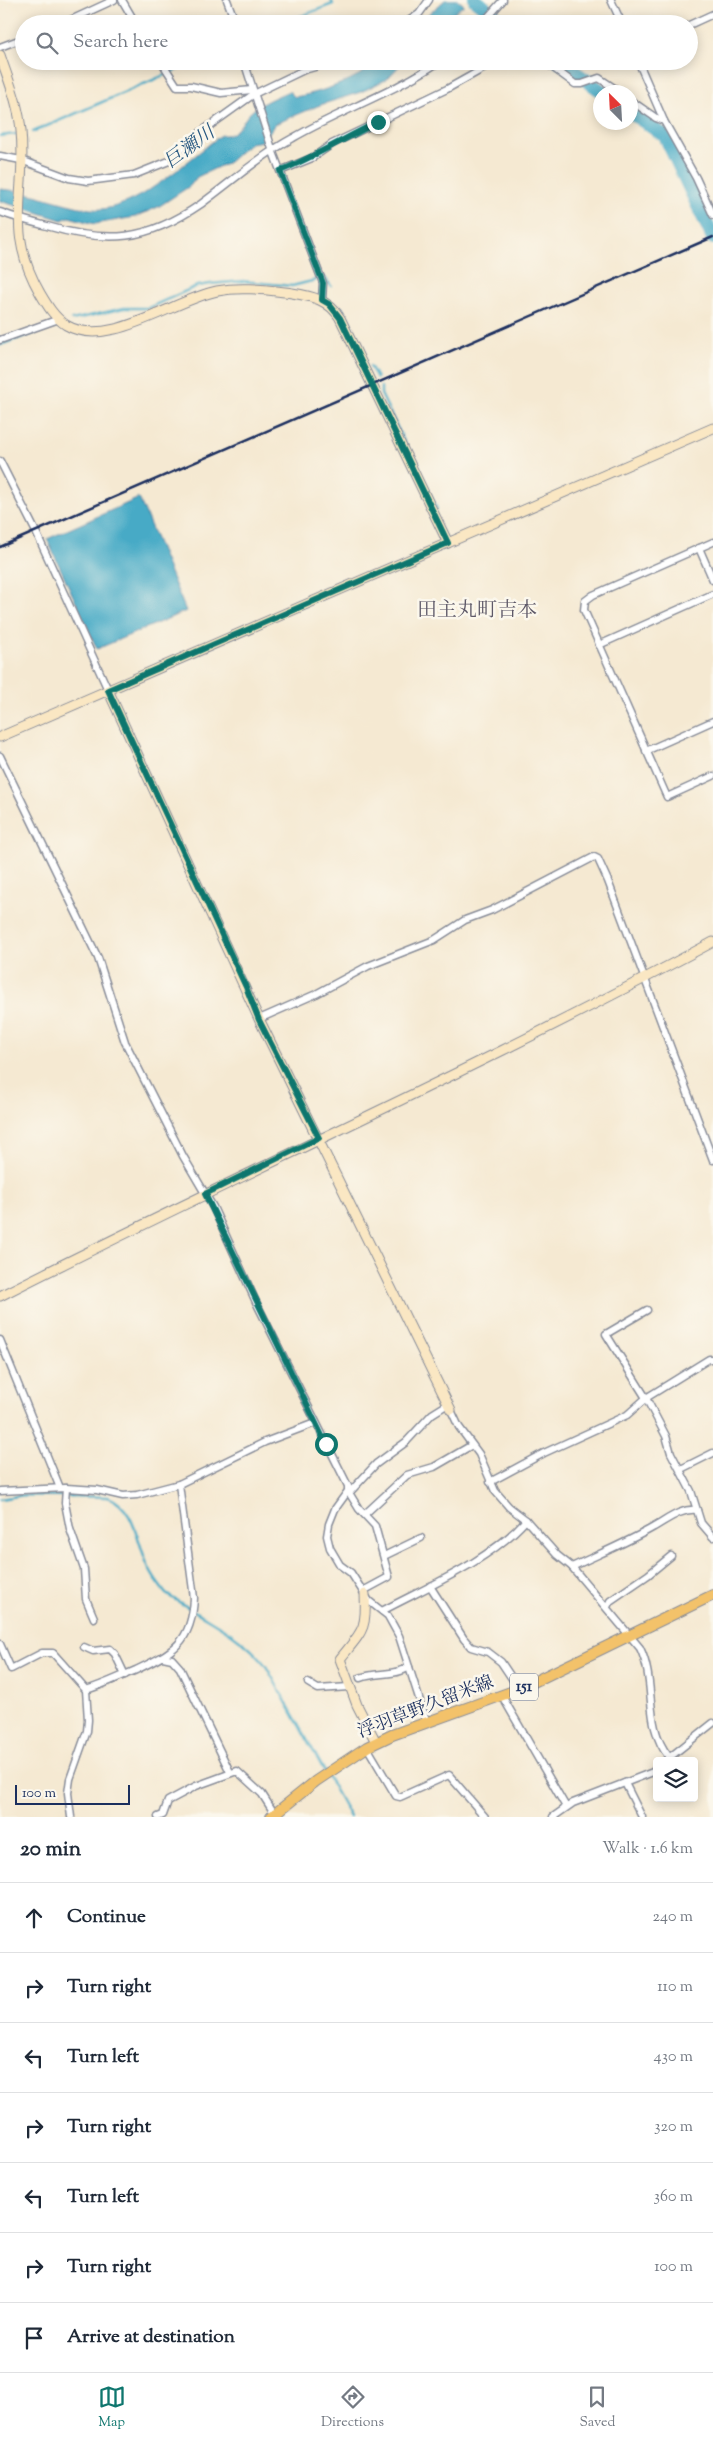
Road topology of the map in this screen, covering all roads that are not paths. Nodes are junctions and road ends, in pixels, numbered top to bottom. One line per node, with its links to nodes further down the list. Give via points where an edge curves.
1 (114, 0): 8 (street)
2 (122, 0): 9 (street)
3 (227, 0): 10 (street)
4 (429, 0): 11 (street)
5 (503, 0): 12 (street)
6 (612, 0): 13 (street)
7 (713, 14): 14 (street)
8 (82, 15)
9 (131, 15)
10 (233, 15)
11 (418, 15)
12 (489, 15)
13 (618, 15)
14 (698, 21)
15 (15, 41): 16 (street)
16 (0, 47)
17 (0, 55): 31 (street, via 19,116)
18 (167, 70): 26 (street, via 177,86 221,93)
19 (247, 70): 26 (street)
20 (304, 70): 26 (street)
21 (425, 70): 29 (street, via 376,99)
22 (481, 70): 32 (street, via 332,144 312,158)
23 (557, 70): 25 (street, via 576,84 599,78)
24 (642, 70): 28 (street)
25 (610, 85)
26 (253, 92): 29 (street); 31 (street, via 169,161 134,174 88,181)
27 (638, 106): 28 (street)
28 (664, 121): 34 (street)
29 (272, 150): 32 (street); 35 (street, via 187,213 128,236 93,237)
30 (0, 156): 31 (street)
31 (21, 163): 35 (street)
32 (280, 171): 36 (street, via 323,283)
33 (0, 212): 35 (street)
34 (713, 215)
35 (18, 218): 37 (street, via 20,244 28,271 44,301)
36 (322, 300): 37 (street, via 261,289 229,289 196,296 125,326 101,332 79,330); 42 (street, via 340,318)
37 (59, 319): 38 (street)
38 (0, 340)
39 (713, 428): 42 (street)
40 (0, 461): 47 (street)
41 (713, 542): 43 (street)
42 (448, 543): 47 (street)
43 (699, 548): 44 (street); 46 (street, via 594,595 586,602 584,610)
44 (713, 580)
45 (713, 594): 46 (street)
46 (600, 645): 50 (street)
47 (108, 690): 49 (street); 55 (street)
48 (713, 721): 50 (street)
49 (0, 737)
50 (646, 751): 52 (street, via 667,797)
51 (0, 756): 58 (street, via 100,963 125,1042)
52 (713, 776)
53 (713, 942): 54 (street)
54 (646, 978): 55 (street, via 608,881 594,857 492,910 465,920 434,940 368,966); 56 (street, via 554,1026); 57 (street)
55 (259, 1020): 56 (street)
56 (319, 1138): 58 (street); 64 (street)
57 (713, 1160)
58 (205, 1194): 59 (street); 65 (street)
59 (0, 1296)
60 (647, 1310): 63 (street, via 606,1334)
61 (0, 1340): 71 (street)
62 (713, 1359): 63 (street)
63 (646, 1398): 68 (street); 69 (street, via 627,1415)
64 (449, 1407): 66 (street); 73 (street, via 432,1414 406,1442 376,1464)
65 (315, 1423): 70 (street, via 265,1442); 73 (street)
66 (472, 1446): 69 (street, via 479,1454); 75 (street, via 434,1467 407,1476)
67 (713, 1452): 68 (street)
68 (681, 1469): 74 (street)
69 (490, 1482): 76 (street, via 509,1507)
70 (179, 1484): 71 (street, via 122,1496 97,1490); 91 (street, via 194,1613 180,1643)
71 (64, 1489): 72 (street); 87 (street, via 70,1529 84,1569 86,1600)
72 (0, 1491)
73 (348, 1491): 75 (street); 83 (street, via 334,1509 327,1536 334,1558 351,1573)
74 (697, 1510): 77 (street, via 704,1528); 81 (street, via 690,1509 669,1518)
75 (365, 1514): 79 (street, via 375,1526)
76 (526, 1520): 81 (street); 82 (street, via 508,1538)
77 (713, 1537)
78 (421, 1538): 79 (street)
79 (384, 1556): 83 (street, via 390,1577)
80 (671, 1556): 85 (street, via 610,1601)
81 (572, 1567): 85 (street)
82 (430, 1586): 86 (street); 97 (street, via 464,1639 471,1647 488,1652 501,1662)
83 (364, 1593): 86 (street); 96 (street, via 364,1627 340,1659)
84 (713, 1595): 88 (main road, 浮羽草野久留米線 / 151)
85 (607, 1608): 88 (street)
86 (382, 1611): 92 (street, via 400,1636)
87 (94, 1618)
88 (629, 1636): 97 (main road, 浮羽草野久留米線 / 151); 103 (street, via 645,1659 654,1729)
89 (0, 1644): 98 (street, via 11,1669 42,1653 53,1653)
90 (84, 1647): 93 (street, via 93,1651 110,1649)
91 (163, 1657): 93 (street); 106 (street, via 172,1659 180,1668)
92 (409, 1667): 94 (street, via 403,1671); 100 (street)
93 (125, 1675): 98 (street)
94 (360, 1678)
95 (308, 1683): 96 (street, via 318,1689)
96 (349, 1687): 102 (street)
97 (519, 1689): 99 (main road, 浮羽草野久留米線 / 151)
98 (86, 1690): 110 (street, via 87,1732 70,1779)
99 (502, 1696): 100 (main road, 浮羽草野久留米線 / 151); 108 (street)
100 (427, 1723): 102 (main road, 浮羽草野久留米線 / 151)
101 (713, 1723): 104 (street)
102 (372, 1744): 109 (main road, 浮羽草野久留米線 / 151, via 327,1773); 112 (street, via 396,1796 449,1775)
103 (666, 1757)
104 (670, 1757)
105 (653, 1770): 107 (street)
106 (230, 1772): 109 (street, via 237,1771 244,1776 262,1794); 111 (street, via 168,1801 163,1815)
107 (625, 1783): 108 (street); 114 (street)
108 (566, 1807): 113 (street)
109 (274, 1816)
110 (71, 1817)
111 (158, 1817)
112 (486, 1817)
113 (553, 1817)
114 (642, 1817)

